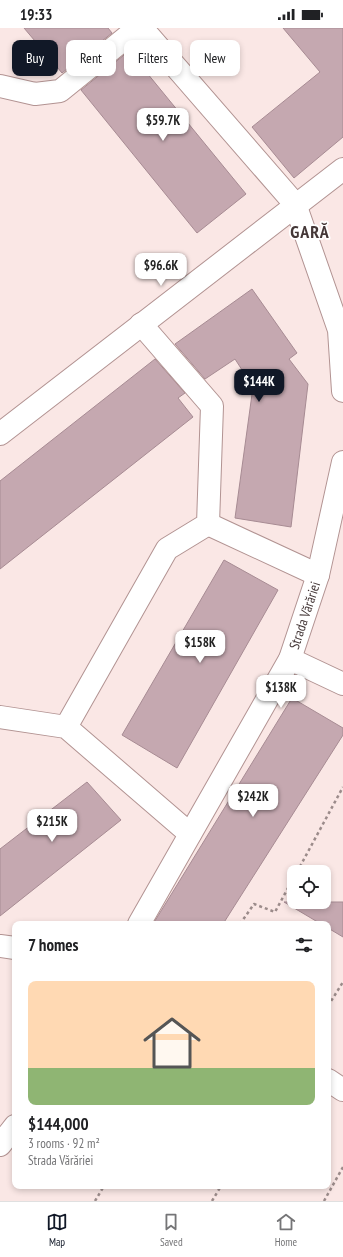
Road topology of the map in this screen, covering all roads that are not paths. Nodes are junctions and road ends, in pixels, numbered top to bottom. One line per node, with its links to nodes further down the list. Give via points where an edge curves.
1 (138, 28): 3 (street, via 60,91 35,94)
2 (142, 28): 5 (street)
3 (0, 86)
4 (343, 169): 5 (street)
5 (295, 204): 6 (street); 7 (street, via 339,330)
6 (141, 324): 8 (street); 10 (street, via 212,406)
7 (343, 391)
8 (0, 434)
9 (343, 462): 11 (street, Strada Vărăriei)
10 (208, 524): 11 (street); 15 (street, via 166,549)
11 (318, 575): 12 (street, Strada Vărăriei)
12 (290, 658): 13 (street); 16 (street, Strada Vărăriei)
13 (343, 684)
14 (0, 717): 15 (street)
15 (66, 727): 16 (street)
16 (190, 834): 17 (street, Strada Vărăriei)
17 (140, 921)
18 (0, 946): 19 (street)
19 (12, 948)
20 (331, 1082): 21 (street)
21 (343, 1090)
22 (12, 1130): 23 (street)
23 (0, 1145)

